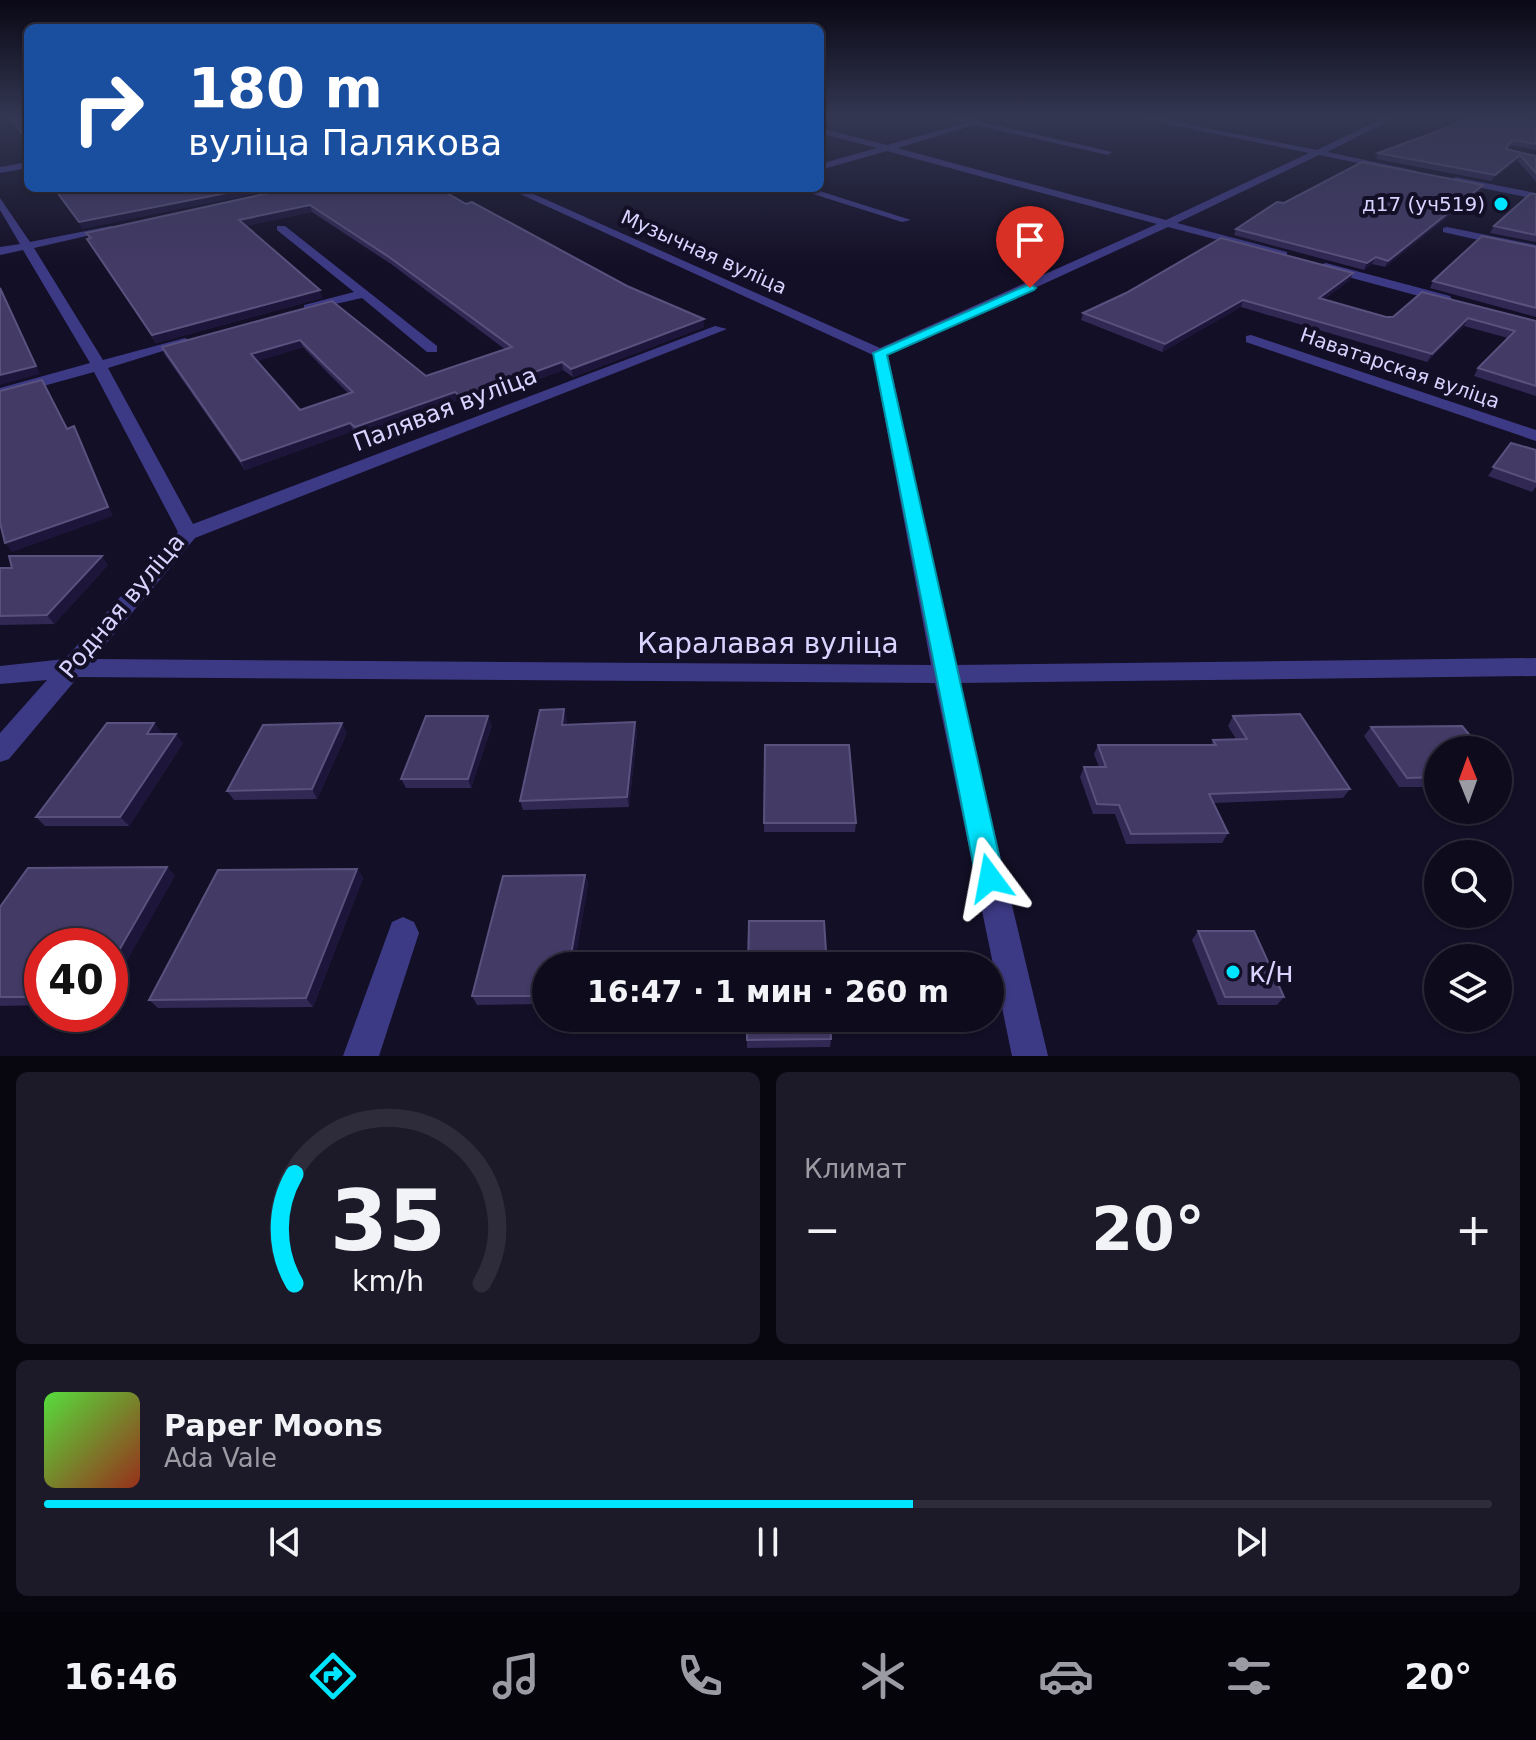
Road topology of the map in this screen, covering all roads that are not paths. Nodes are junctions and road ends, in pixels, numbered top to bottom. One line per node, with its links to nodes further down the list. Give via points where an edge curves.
1 (21, 166): 5 (street)
2 (958, 166): 13 (street)
3 (1286, 166): 13 (street)
4 (1388, 166): 6 (street)
5 (0, 170)
6 (1427, 174)
7 (1443, 177): 10 (street)
8 (521, 192): 29 (street, Музычная вуліца)
9 (812, 192): 12 (street)
10 (1536, 196)
11 (0, 201): 17 (street, Родная вуліца)
12 (906, 220)
13 (1167, 223): 20 (street); 29 (street)
14 (117, 228): 17 (street)
15 (281, 228): 22 (street)
16 (1447, 230): 18 (street)
17 (26, 246): 19 (street); 30 (street, Родная вуліца)
18 (1536, 249)
19 (0, 251)
20 (1295, 258)
21 (1310, 262): 23 (street)
22 (364, 293): 24 (street); 28 (street)
23 (1461, 303)
24 (290, 313)
25 (720, 329): 33 (street, Палявая вуліца)
26 (202, 338): 30 (street)
27 (1251, 339): 32 (street, Наватарская вуліца)
28 (432, 349)
29 (880, 353): 36 (street)
30 (99, 366): 31 (street); 33 (street, Родная вуліца)
31 (0, 393)
32 (1536, 436)
33 (188, 533): 35 (street, Родная вуліца)
34 (1536, 667): 36 (street, Каралавая вуліца)
35 (70, 668): 36 (street, Каралавая вуліца); 37 (street, Каралавая вуліца); 38 (street, Родная вуліца)
36 (945, 674): 41 (street)
37 (0, 675)
38 (0, 751)
39 (403, 933): 40 (street)
40 (361, 1056)
41 (1030, 1056)

